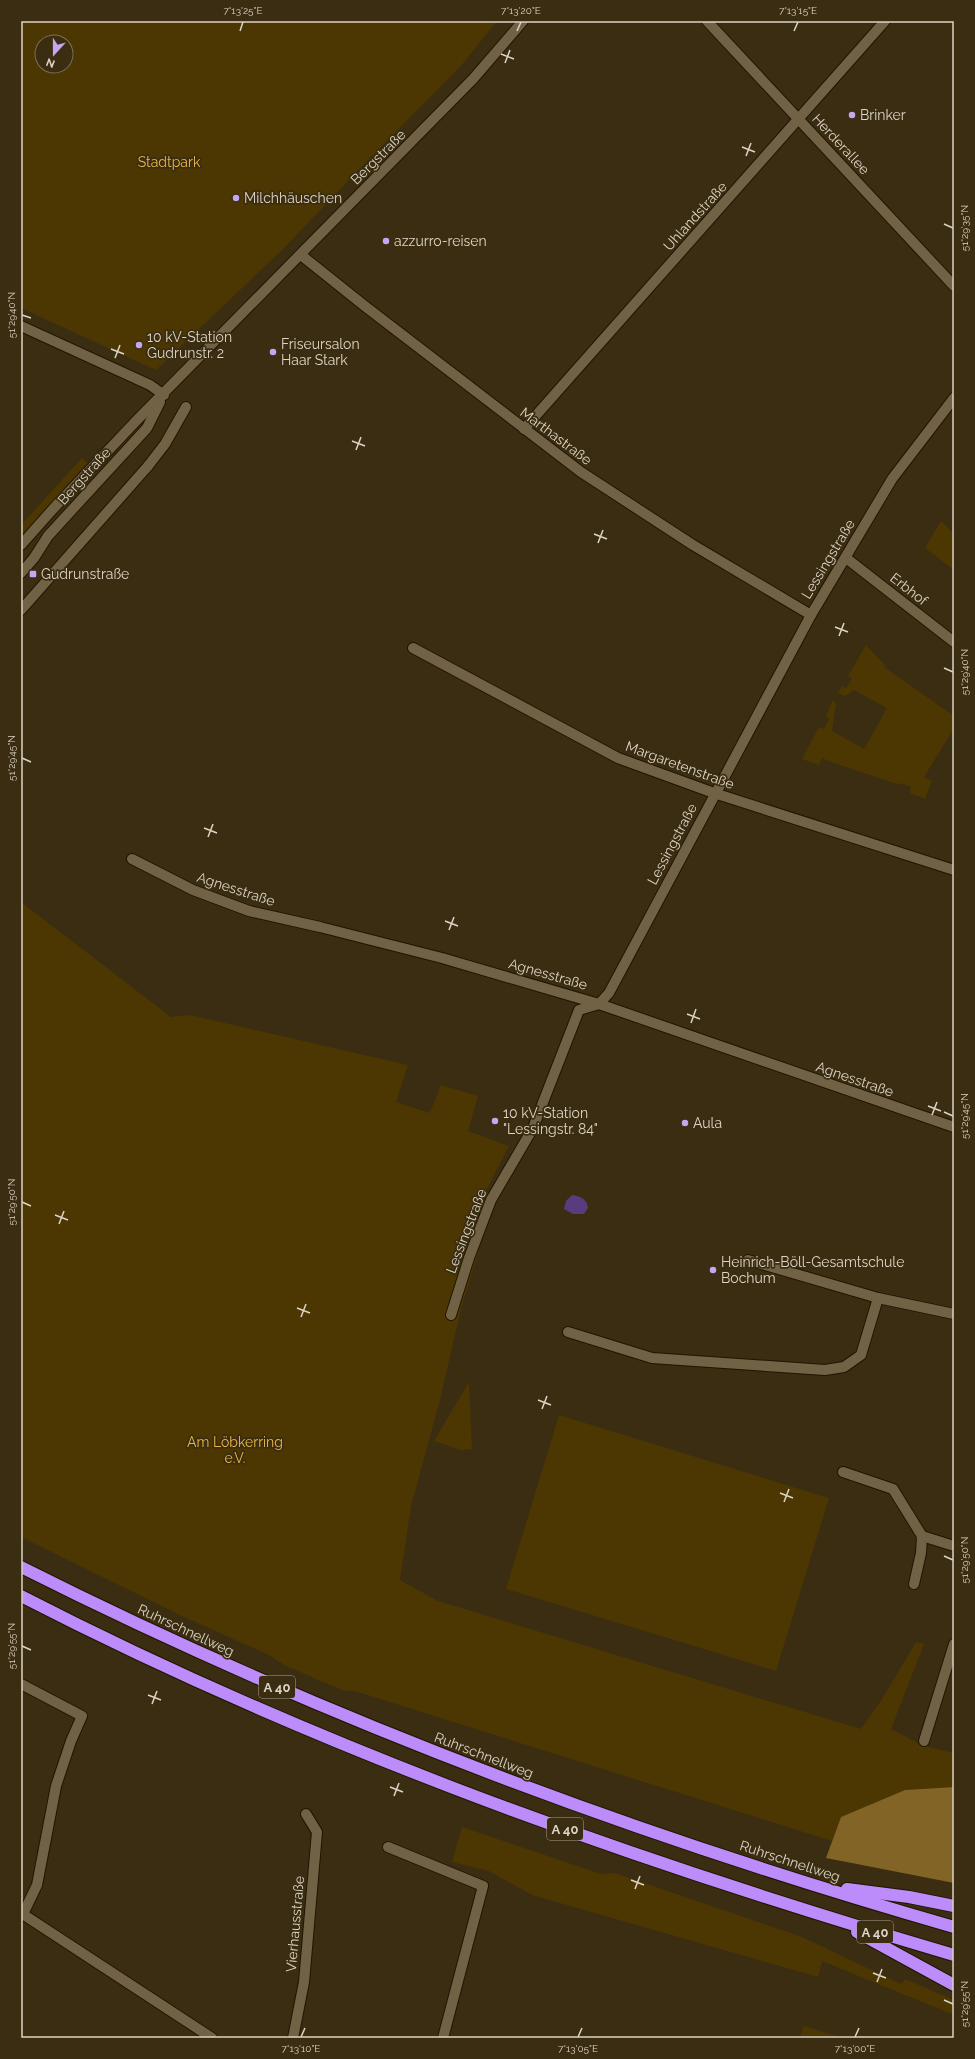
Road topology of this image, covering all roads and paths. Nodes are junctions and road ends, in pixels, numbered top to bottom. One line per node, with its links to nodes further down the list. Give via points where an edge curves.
1 (523, 21): 5 (street, Bergstraße, via 473,79)
2 (707, 21): 4 (street, Herderallee)
3 (886, 21): 4 (street, Uhlandstraße)
4 (799, 119): 6 (street, Herderallee); 11 (street, Uhlandstraße)
5 (301, 255): 8 (street, Bergstraße); 11 (street, Marthastraße)
6 (954, 286)
7 (21, 326): 8 (street, via 150,385)
8 (164, 394): 12 (street, Bergstraße, via 63,498); 14 (street, Bergstraße, via 147,428 48,536)
9 (954, 398): 13 (street, Lessingstraße, via 892,479)
10 (186, 407): 15 (street, via 165,444 148,466)
11 (524, 430): 16 (street, Marthastraße, via 580,472 693,545)
12 (21, 546)
13 (846, 558): 16 (street, Lessingstraße); 17 (street, Erbhof)
14 (21, 574)
15 (21, 610)
16 (811, 615): 19 (street, Lessingstraße)
17 (954, 642)
18 (413, 648): 19 (street, Margaretenstraße, via 618,758)
19 (714, 793): 21 (street, Margaretenstraße); 22 (street, Lessingstraße, via 609,992)
20 (132, 859): 22 (street, Agnesstraße, via 193,890 249,910 442,958)
21 (954, 870)
22 (599, 1004): 23 (street, Agnesstraße); 27 (street, Lessingstraße, via 580,1010 533,1128 491,1200)
23 (954, 1127)
24 (748, 1260): 25 (street)
25 (878, 1298): 26 (street); 28 (street, via 861,1355 844,1367 825,1370 652,1358)
26 (954, 1314)
27 (451, 1315)
28 (568, 1332)
29 (843, 1472): 30 (street, via 893,1488)
30 (922, 1536): 31 (street); 33 (street)
31 (954, 1546)
32 (21, 1567): 40 (highway, Ruhrschnellweg / A 40, via 246,1674 402,1740 567,1802)
33 (914, 1584)
34 (21, 1596): 42 (highway, A 40, via 175,1671 368,1754 570,1831)
35 (954, 1644): 37 (street)
36 (21, 1684): 43 (street, via 82,1716 56,1786 38,1885)
37 (924, 1741)
38 (306, 1814): 48 (street, Vierhausstraße, via 317,1832 304,1982)
39 (388, 1847): 49 (street, via 483,1886)
40 (816, 1886): 41 (highway, via 909,1897); 44 (highway, Ruhrschnellweg / A 40)
41 (954, 1906)
42 (797, 1907): 45 (highway, A 40); 46 (highway, via 875,1941)
43 (22, 1914): 47 (street)
44 (954, 1927)
45 (954, 1955)
46 (954, 1985)
47 (212, 2038)
48 (293, 2038)
49 (443, 2038)

